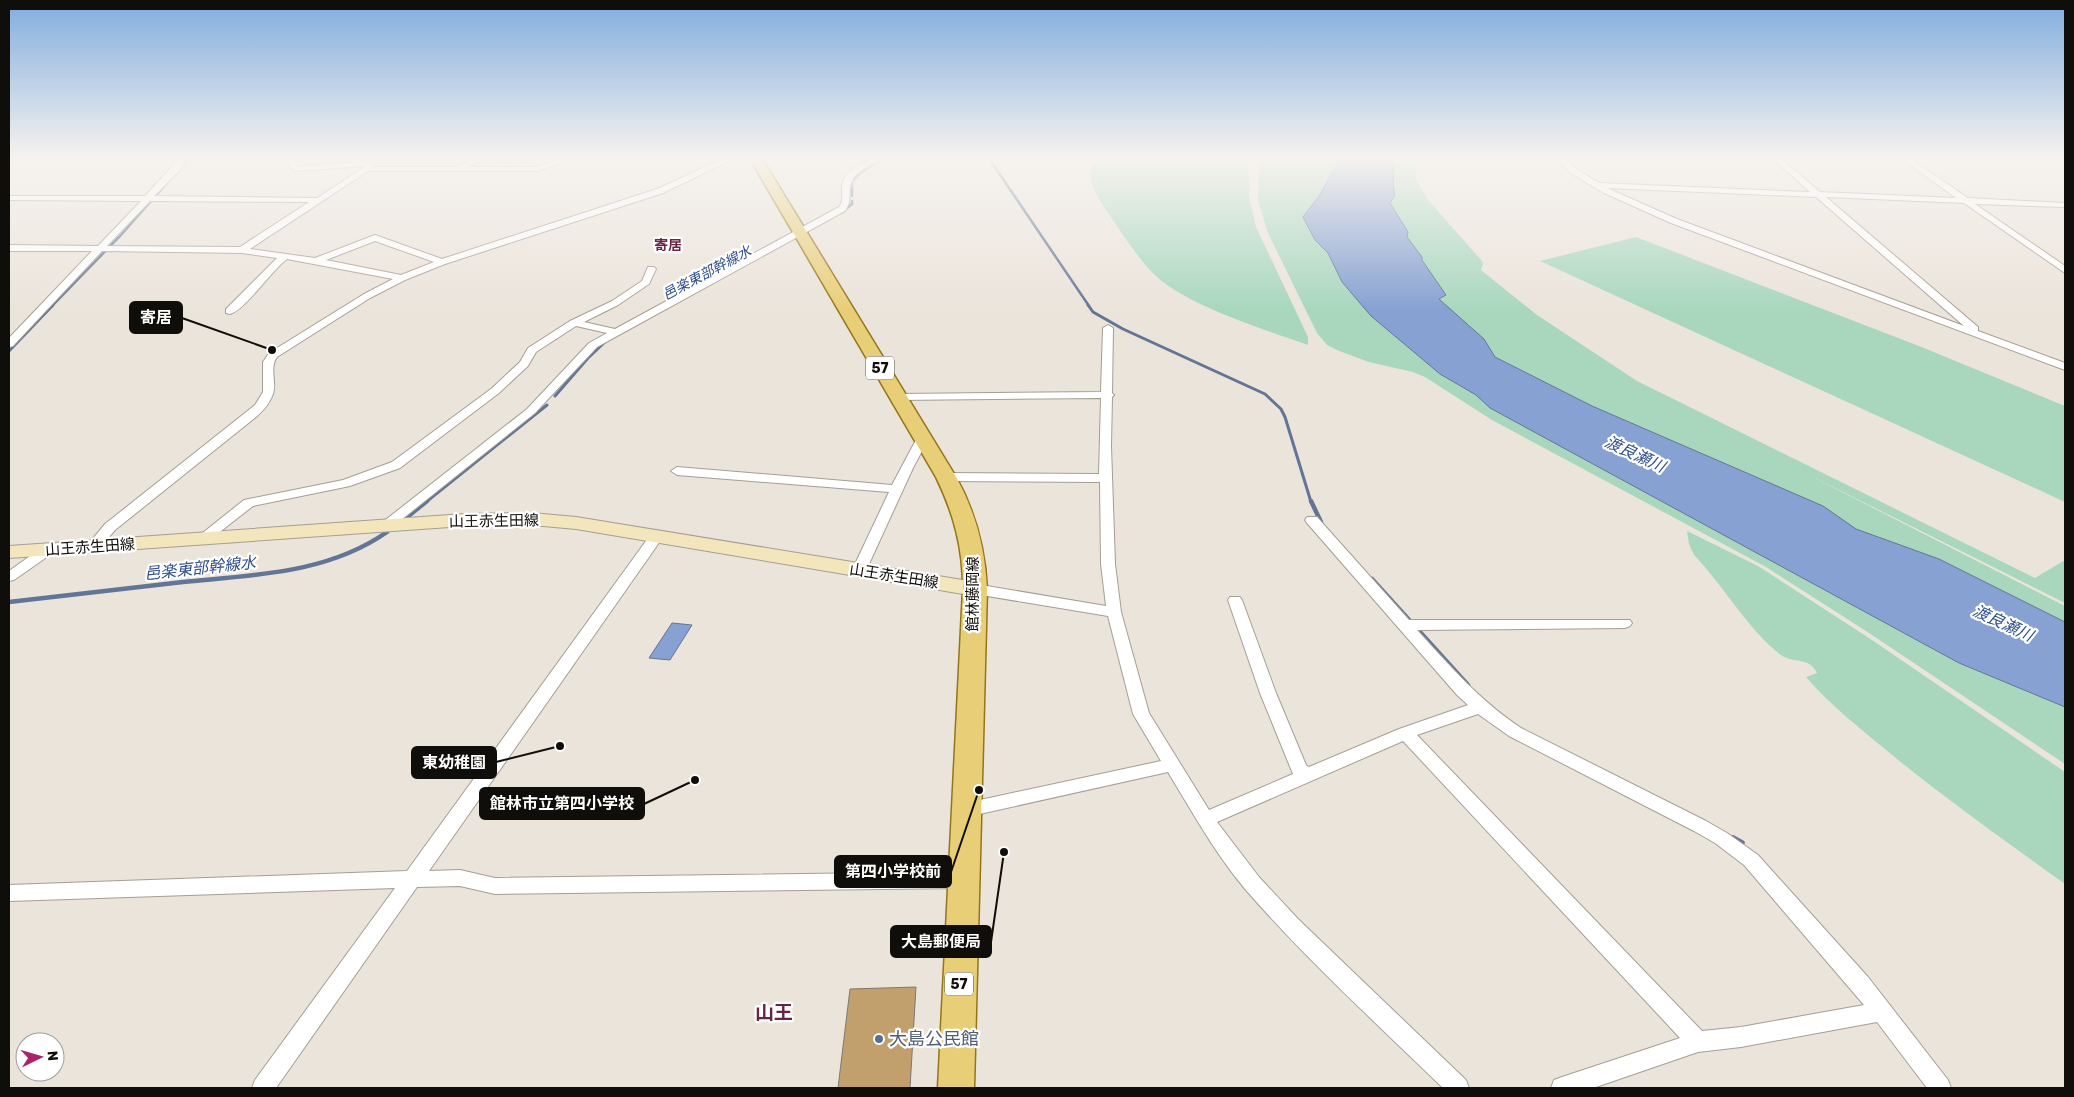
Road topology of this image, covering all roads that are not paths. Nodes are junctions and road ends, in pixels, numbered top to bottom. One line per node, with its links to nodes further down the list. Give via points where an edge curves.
1 (138, 208): 11 (street)
2 (306, 208): 12 (street)
3 (607, 208): 15 (street)
4 (786, 208): 9 (main road, 館林藤岡線 / 57)
5 (842, 208): 9 (street)
6 (1642, 208): 23 (street)
7 (1834, 208): 23 (street, via 1976,330)
8 (1977, 208): 17 (street)
9 (800, 231): 22 (street); 27 (main road, 館林藤岡線 / 57)
10 (9, 248): 11 (street)
11 (102, 248): 12 (street); 24 (street)
12 (242, 250): 13 (street)
13 (284, 256): 14 (street); 19 (street, via 267,269)
14 (318, 261): 15 (street, via 374,238); 18 (street)
15 (442, 262): 18 (street)
16 (651, 269): 20 (street, via 646,282 616,303)
17 (2065, 270)
18 (402, 278): 37 (street, via 359,300 273,355 268,362 269,394 265,402 110,527)
19 (230, 311)
20 (574, 323): 22 (street); 36 (street, via 532,350 524,364 494,391 396,464 346,483 249,503)
21 (1108, 328): 26 (street)
22 (614, 332): 34 (street, via 587,351 531,412)
23 (1975, 333): 25 (street)
24 (9, 344)
25 (2065, 367)
26 (1108, 395): 27 (street); 31 (street)
27 (898, 397): 28 (main road, 館林藤岡線 / 57)
28 (923, 438): 30 (main road, 館林藤岡線 / 57); 32 (street)
29 (677, 470): 32 (street)
30 (946, 477): 31 (street); 42 (main road, 館林藤岡線 / 57, via 968,523)
31 (1106, 478): 44 (street, via 1108,564)
32 (897, 489): 40 (street, via 862,564)
33 (1312, 520): 46 (street)
34 (386, 526): 35 (main road, 山王赤生田線, via 532,518); 36 (main road, 山王赤生田線)
35 (656, 537): 40 (main road, 山王赤生田線); 53 (street)
36 (202, 539): 37 (main road, 山王赤生田線)
37 (93, 547): 38 (main road, 山王赤生田線)
38 (48, 550): 39 (main road, 山王赤生田線); 41 (street)
39 (9, 552)
40 (855, 569): 42 (main road, 山王赤生田線)
41 (9, 577)
42 (975, 589): 44 (street); 51 (main road, 館林藤岡線 / 57)
43 (1235, 600): 50 (street, via 1299,769)
44 (1114, 612): 49 (street, via 1141,714)
45 (1624, 623): 46 (street)
46 (1404, 625): 47 (street)
47 (1480, 707): 48 (street); 56 (street, via 1515,732 1700,826 1751,860)
48 (1405, 733): 50 (street); 57 (street)
49 (1172, 765): 51 (street); 52 (street)
50 (1306, 774): 52 (street)
51 (966, 810): 54 (main road, 館林藤岡線 / 57)
52 (1205, 819): 60 (street, via 1252,883 1291,926)
53 (414, 878): 54 (street, via 460,878 496,886); 55 (street); 58 (street)
54 (963, 880): 59 (main road, 館林藤岡線 / 57)
55 (9, 893)
56 (1883, 1011): 57 (street); 62 (street)
57 (1698, 1042): 61 (street)
58 (262, 1088)
59 (956, 1088)
60 (1458, 1088)
61 (1562, 1088)
62 (1940, 1088)

